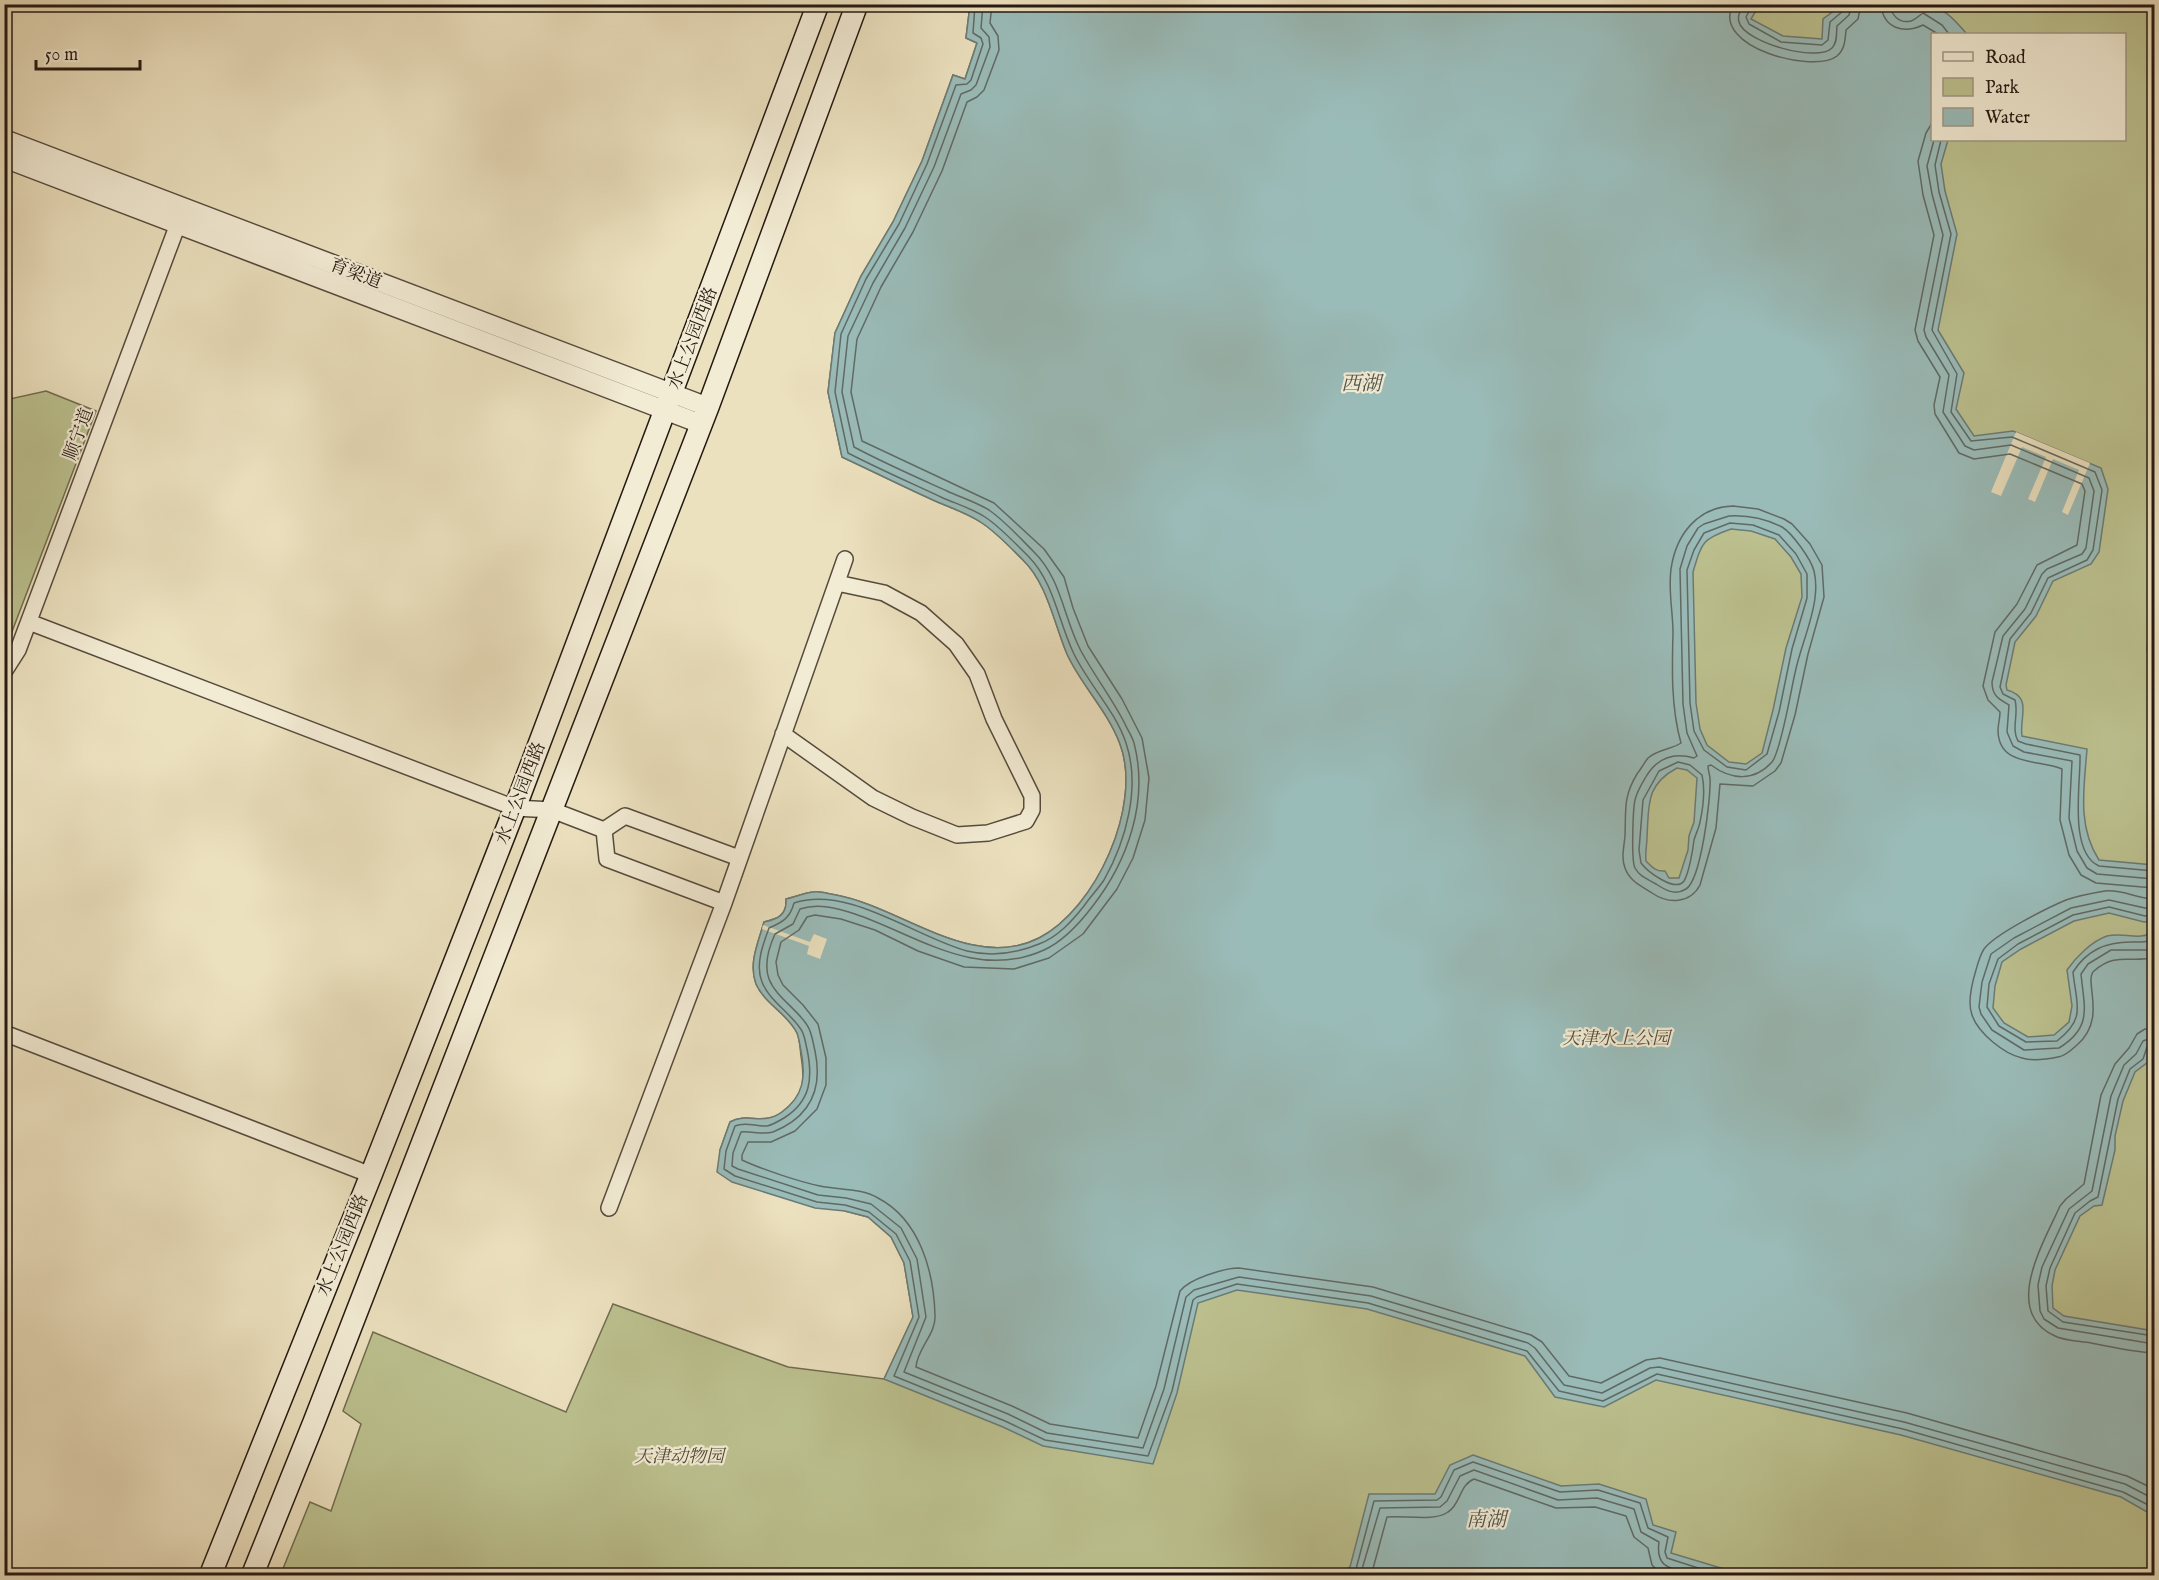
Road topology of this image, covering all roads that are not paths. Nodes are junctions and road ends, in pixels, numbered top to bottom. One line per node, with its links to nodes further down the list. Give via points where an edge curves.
1 (818, 4): 6 (main road, 水上公园西路)
2 (856, 4): 7 (main road, 水上公园西路)
3 (4, 140): 5 (street)
4 (4, 158): 5 (street)
5 (181, 215): 6 (street); 10 (street, 顺宁道)
6 (668, 402): 7 (street); 13 (main road, 水上公园西路)
7 (705, 415): 14 (main road, 水上公园西路)
8 (845, 559): 9 (street)
9 (837, 583): 12 (street); 12 (street, via 884,593 921,613 956,644 977,674 1032,796 1032,810 1026,821 988,833 957,835 873,798)
10 (29, 622): 11 (street, 顺宁道); 13 (street)
11 (4, 672)
12 (783, 734): 16 (street)
13 (514, 808): 14 (street); 19 (main road, 水上公园西路)
14 (552, 810): 15 (street); 22 (main road, 水上公园西路)
15 (603, 830): 16 (street, via 625,816); 17 (street, via 608,859)
16 (739, 858): 17 (street)
17 (724, 903): 20 (street)
18 (4, 1033): 19 (street)
19 (371, 1175): 21 (main road, 水上公园西路)
20 (609, 1208)
21 (210, 1575)
22 (252, 1575)

